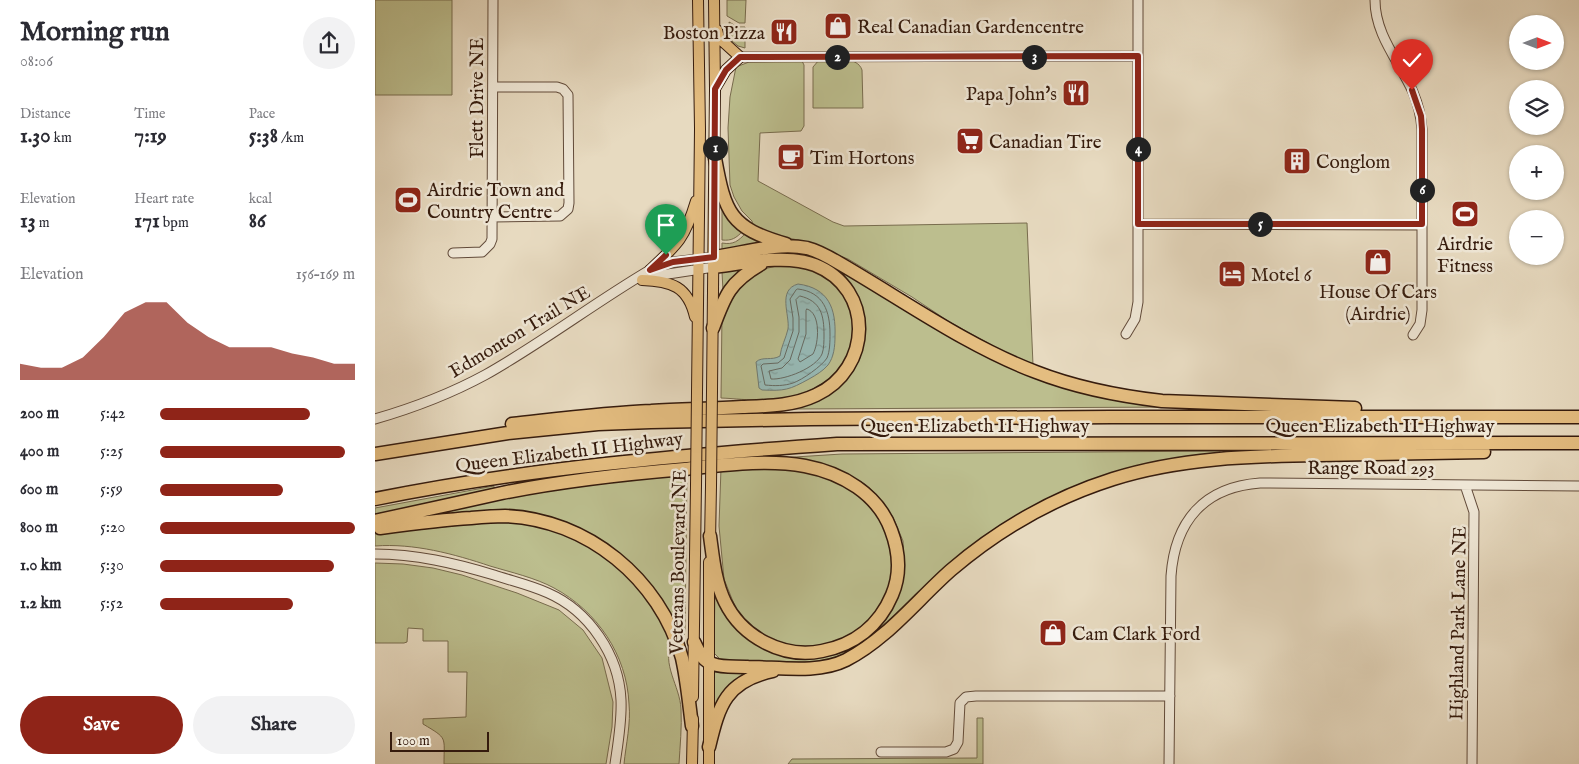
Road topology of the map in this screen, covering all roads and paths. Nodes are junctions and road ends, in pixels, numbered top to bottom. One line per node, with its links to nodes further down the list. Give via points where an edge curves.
1 (493, 0): 9 (street, Flett Drive NE)
2 (698, 0): 12 (main road, Veterans Boulevard NE)
3 (714, 0): 6 (main road, Veterans Boulevard NE)
4 (1139, 0): 7 (street)
5 (1375, 0): 15 (street, via 1379,28 1412,90 1421,116)
6 (715, 24): 8 (main road, via 719,38); 10 (main road, Veterans Boulevard NE)
7 (1138, 56): 8 (street); 14 (street)
8 (740, 57): 10 (main road, via 726,70)
9 (493, 87): 13 (street, Flett Drive NE); 13 (street, via 557,87 568,95 569,203 568,209 560,216)
10 (715, 89): 11 (main road, Veterans Boulevard NE)
11 (715, 158): 16 (highway, via 721,192 737,221 754,234); 19 (main road, Veterans Boulevard NE)
12 (699, 188): 20 (main road, Veterans Boulevard NE); 21 (main road, via 685,234)
13 (492, 217): 17 (street, Flett Drive NE, via 487,249 477,253)
14 (1138, 224): 15 (street); 26 (street, via 1138,302 1135,320)
15 (1422, 224): 27 (street, via 1422,310 1420,324)
16 (796, 247): 19 (highway, via 781,247); 28 (highway, via 826,255 994,354 1087,389 1162,401 1385,409)
17 (453, 253)
18 (765, 261): 19 (highway); 24 (highway, via 735,283); 33 (highway, via 797,260 823,268 852,297 860,332 856,353 837,381 815,396 793,404 620,412 508,424 438,436)
19 (714, 262): 20 (street, Edmonton Trail NE); 24 (main road, Veterans Boulevard NE)
20 (698, 264): 21 (street, Edmonton Trail NE, via 673,262); 22 (street, Edmonton Trail NE); 25 (main road, Veterans Boulevard NE)
21 (650, 270): 23 (street, Edmonton Trail NE)
22 (642, 280): 23 (street, Edmonton Trail NE); 25 (main road, via 663,281 681,290 692,305)
23 (622, 286): 30 (street, Edmonton Trail NE, via 486,374 428,401)
24 (713, 328): 39 (main road, Veterans Boulevard NE, bridge)
25 (698, 330): 41 (main road, Veterans Boulevard NE, bridge)
26 (1126, 334)
27 (1413, 335)
28 (1457, 416): 29 (highway, Queen Elizabeth II Highway); 33 (highway, Queen Elizabeth II Highway, via 651,422 508,433)
29 (1579, 417)
30 (375, 419)
31 (1579, 443): 36 (highway, Queen Elizabeth II Highway, via 837,444 569,468 443,485)
32 (1579, 450): 43 (highway, via 1247,456 1176,464 1133,474 1057,500 1017,522 952,569 865,649 844,661)
33 (375, 454)
34 (1465, 485): 35 (street, Range Road 293); 44 (street, Range Road 293, via 1251,484 1223,491 1210,499 1195,512 1176,543 1172,565); 52 (street, Highland Park Lane NE, via 1474,512)
35 (1579, 486)
36 (375, 499)
37 (375, 521): 39 (highway, via 504,493 573,482 731,464 789,464 829,472 857,486 875,501 888,520 895,540 899,563 897,578 885,610 871,628 857,638 822,652 790,652 769,645 737,620 725,602 717,578)
38 (375, 528): 45 (highway, via 504,516 540,520 572,530 606,550 649,591 663,613 681,657)
39 (710, 536): 42 (main road, Veterans Boulevard NE)
40 (375, 554): 48 (street, via 425,557 487,573 549,593 582,616 609,654 619,685 621,713)
41 (694, 642): 42 (highway); 45 (main road, Veterans Boulevard NE)
42 (708, 662): 43 (highway, via 719,666); 46 (main road, Veterans Boulevard NE)
43 (797, 668): 46 (highway, via 763,674 734,688 716,716)
44 (1170, 696): 47 (street, via 966,697 960,703 958,742 953,749 946,752); 51 (street)
45 (693, 726): 49 (main road, Veterans Boulevard NE)
46 (709, 747): 50 (main road, Veterans Boulevard NE)
47 (881, 752)
48 (615, 764)
49 (692, 764)
50 (709, 764)
51 (1169, 764)
52 (1472, 764)

